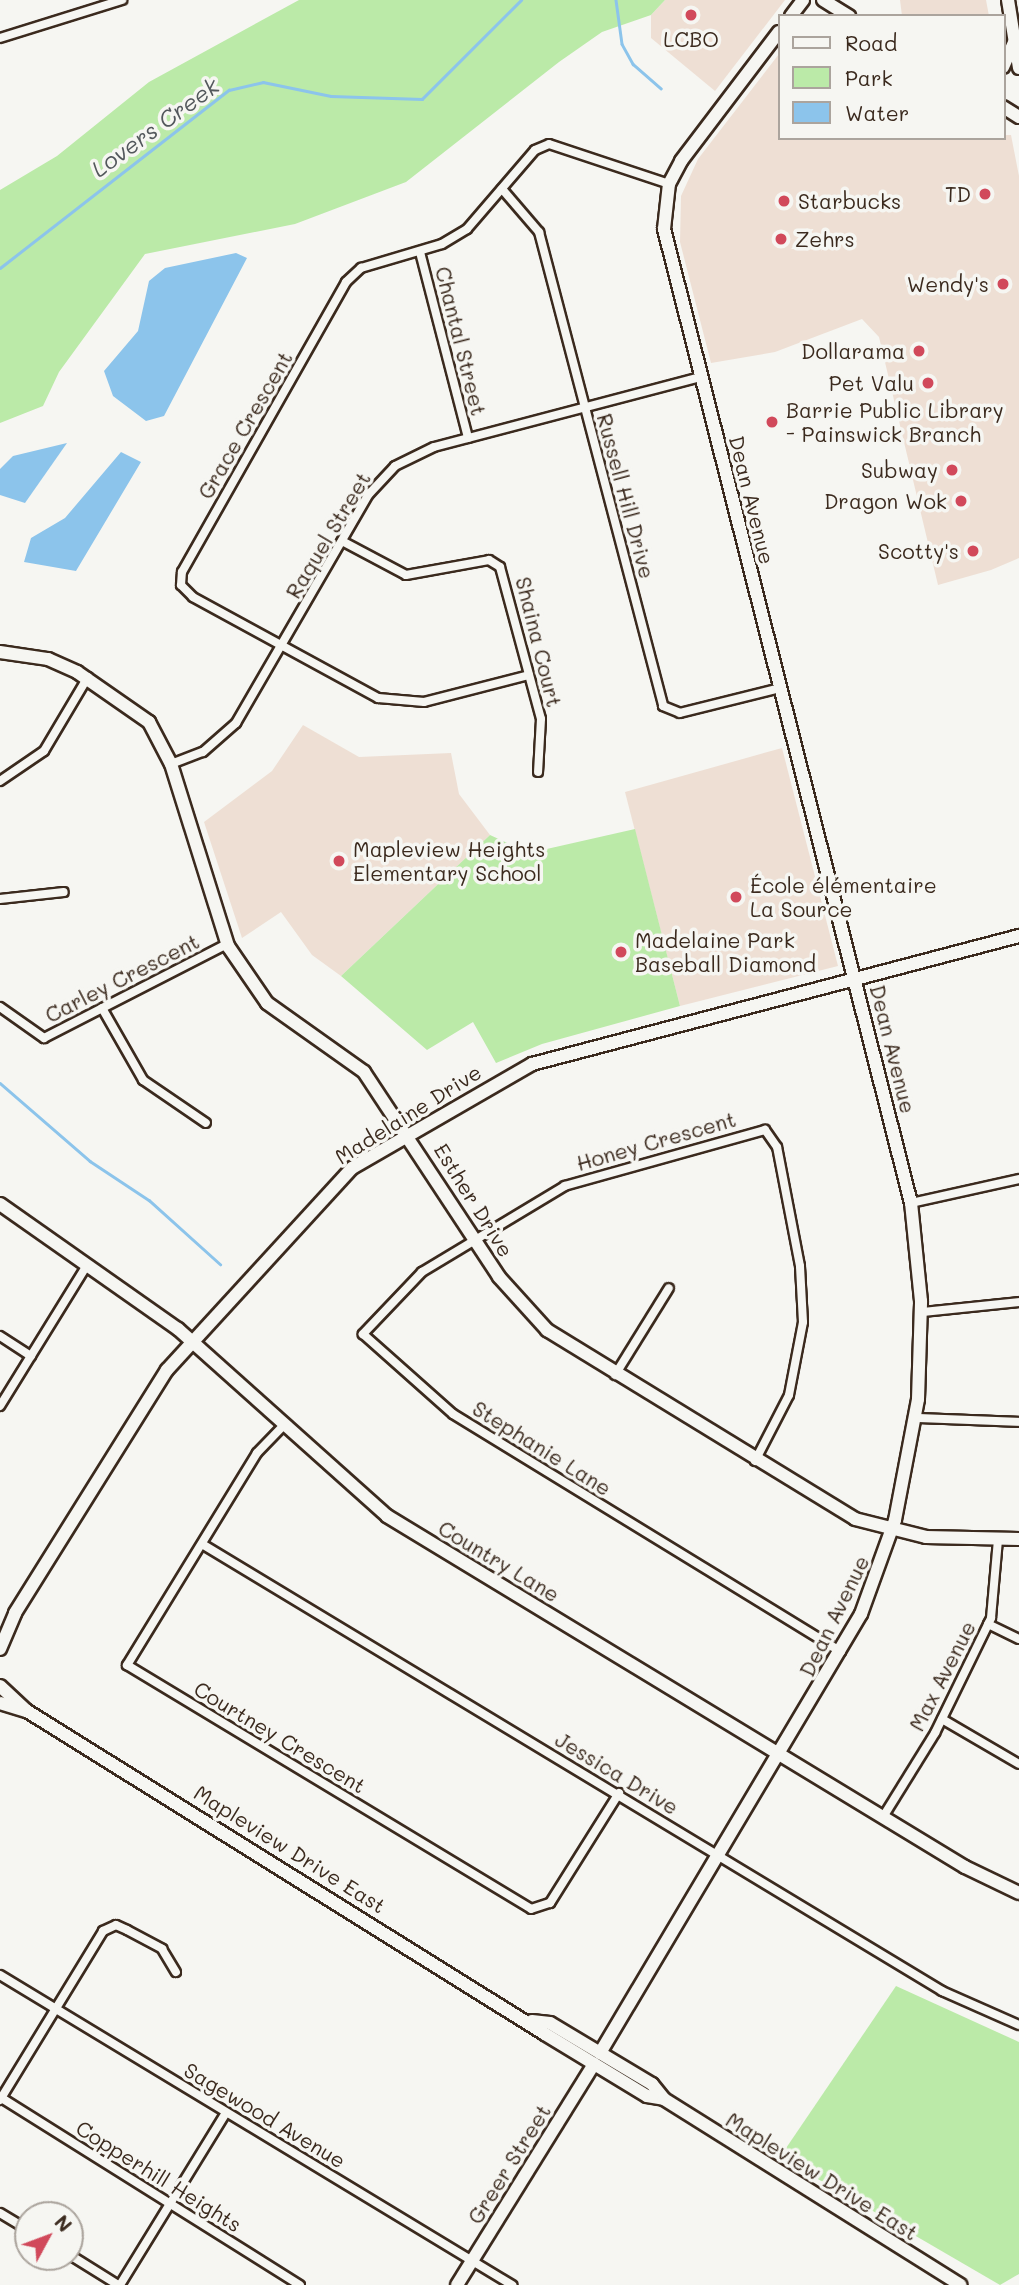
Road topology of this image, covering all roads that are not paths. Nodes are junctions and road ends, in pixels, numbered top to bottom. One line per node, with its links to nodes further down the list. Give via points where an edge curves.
1 (122, 0): 6 (street)
2 (823, 0): 4 (street)
3 (1008, 0): 7 (street)
4 (846, 14)
5 (778, 33): 10 (street, Dean Avenue, via 687,150)
6 (0, 38)
7 (1014, 42): 8 (street); 9 (street)
8 (1005, 62)
9 (1019, 68)
10 (670, 184): 11 (street, Grace Crescent, via 549,144 535,150); 13 (street, Dean Avenue, via 666,242)
11 (502, 190): 12 (street, Grace Crescent, via 467,229); 14 (street, Russell Hill Drive, via 539,232)
12 (420, 252): 15 (street, Chantal Street); 17 (street, Grace Crescent, via 369,264 346,282 182,572 186,592)
13 (701, 377): 14 (street, Raquel Street); 21 (street, Dean Avenue)
14 (584, 407): 15 (street, Raquel Street); 21 (street, Russell Hill Drive, via 663,706 680,713)
15 (467, 438): 16 (street, Raquel Street, via 395,466 369,494)
16 (342, 541): 17 (street, Raquel Street); 19 (street, Shaina Court, via 414,576 495,562)
17 (282, 647): 19 (street, Grace Crescent, via 358,691 399,702 437,699); 22 (street, Raquel Street, via 236,723 203,752)
18 (0, 652): 20 (street, Esther Drive, via 48,659)
19 (529, 675): 23 (street, Shaina Court, via 541,719)
20 (88, 677): 22 (street, Esther Drive, via 139,711); 24 (street, via 44,751)
21 (780, 688): 29 (street, Dean Avenue)
22 (171, 764): 28 (street, Esther Drive)
23 (538, 772)
24 (0, 781)
25 (64, 892): 26 (street)
26 (0, 899)
27 (1019, 936): 29 (street, Madelaine Drive)
28 (227, 944): 31 (street, Carley Crescent); 33 (street, Esther Drive, via 267,1003 364,1072)
29 (855, 979): 33 (street, Madelaine Drive, via 532,1064); 35 (street, Dean Avenue)
30 (0, 1007): 31 (street, Carley Crescent, via 44,1038)
31 (102, 1009): 32 (street, via 143,1080)
32 (206, 1123)
33 (410, 1133): 37 (street, Esther Drive); 43 (street, Madelaine Drive, via 342,1175)
34 (1019, 1179): 35 (street)
35 (911, 1203): 41 (street, Dean Avenue)
36 (0, 1204): 38 (street, Country Lane)
37 (475, 1240): 45 (street, Esther Drive, via 533,1317); 50 (street, Honey Crescent, via 579,1180 755,1130 769,1133 800,1266 803,1322 789,1395); 60 (street, Stephanie Lane, via 417,1276 363,1334 453,1413)
38 (87, 1265): 43 (street, Country Lane); 44 (street)
39 (669, 1288): 45 (street)
40 (1019, 1302): 41 (street)
41 (922, 1312): 47 (street, Dean Avenue)
42 (0, 1336): 44 (street)
43 (193, 1342): 49 (street, Country Lane); 55 (street, Madelaine Drive, via 167,1370)
44 (31, 1356): 46 (street)
45 (615, 1375): 50 (street, Esther Drive)
46 (0, 1406)
47 (916, 1418): 48 (street); 51 (street, Dean Avenue)
48 (1019, 1422)
49 (284, 1425): 54 (street, Courtney Crescent, via 257,1453); 65 (street, Country Lane, via 387,1516)
50 (755, 1461): 51 (street, Esther Drive, via 832,1507)
51 (892, 1531): 52 (street, Esther Drive); 60 (street, Dean Avenue)
52 (998, 1539): 53 (street, Esther Drive); 56 (street, Max Avenue, via 997,1596)
53 (1019, 1539)
54 (202, 1544): 67 (street, Jessica Drive); 67 (street, Courtney Crescent, via 127,1665 524,1906 537,1910 550,1903)
55 (15, 1613): 57 (street, Madelaine Drive); 59 (street, Madelaine Drive)
56 (988, 1624): 58 (street); 64 (street, Max Avenue)
57 (0, 1625)
58 (1019, 1639)
59 (0, 1649)
60 (841, 1652): 65 (street, Dean Avenue)
61 (0, 1686): 63 (street, Mapleview Drive East)
62 (0, 1703): 63 (street, Mapleview Drive East)
63 (27, 1711): 75 (street, Mapleview Drive East)
64 (942, 1719): 66 (street); 68 (street, Max Avenue)
65 (781, 1755): 68 (street, Country Lane); 69 (street, Dean Avenue)
66 (1019, 1764)
67 (619, 1793): 69 (street, Jessica Drive)
68 (883, 1817): 70 (street, Country Lane)
69 (720, 1855): 74 (street, Jessica Drive, via 942,1991); 75 (street, Dean Avenue)
70 (1019, 1893)
71 (176, 1972): 73 (street, via 162,1950 116,1925 103,1931)
72 (0, 1975): 73 (street, Sagewood Avenue)
73 (56, 2010): 76 (street); 77 (street, Sagewood Avenue)
74 (1019, 2025)
75 (597, 2058): 79 (street, Greer Street); 85 (street, Mapleview Drive East, via 647,2096 664,2099)
76 (0, 2098): 78 (street, Copperhill Heights)
77 (226, 2113): 78 (street); 79 (street, Sagewood Avenue)
78 (170, 2203): 81 (street); 82 (street, Copperhill Heights)
79 (471, 2261): 83 (street, Greer Street); 84 (street, Sagewood Avenue)
80 (84, 2264): 81 (street)
81 (119, 2285)
82 (300, 2285)
83 (457, 2285)
84 (512, 2285)
85 (961, 2285)

